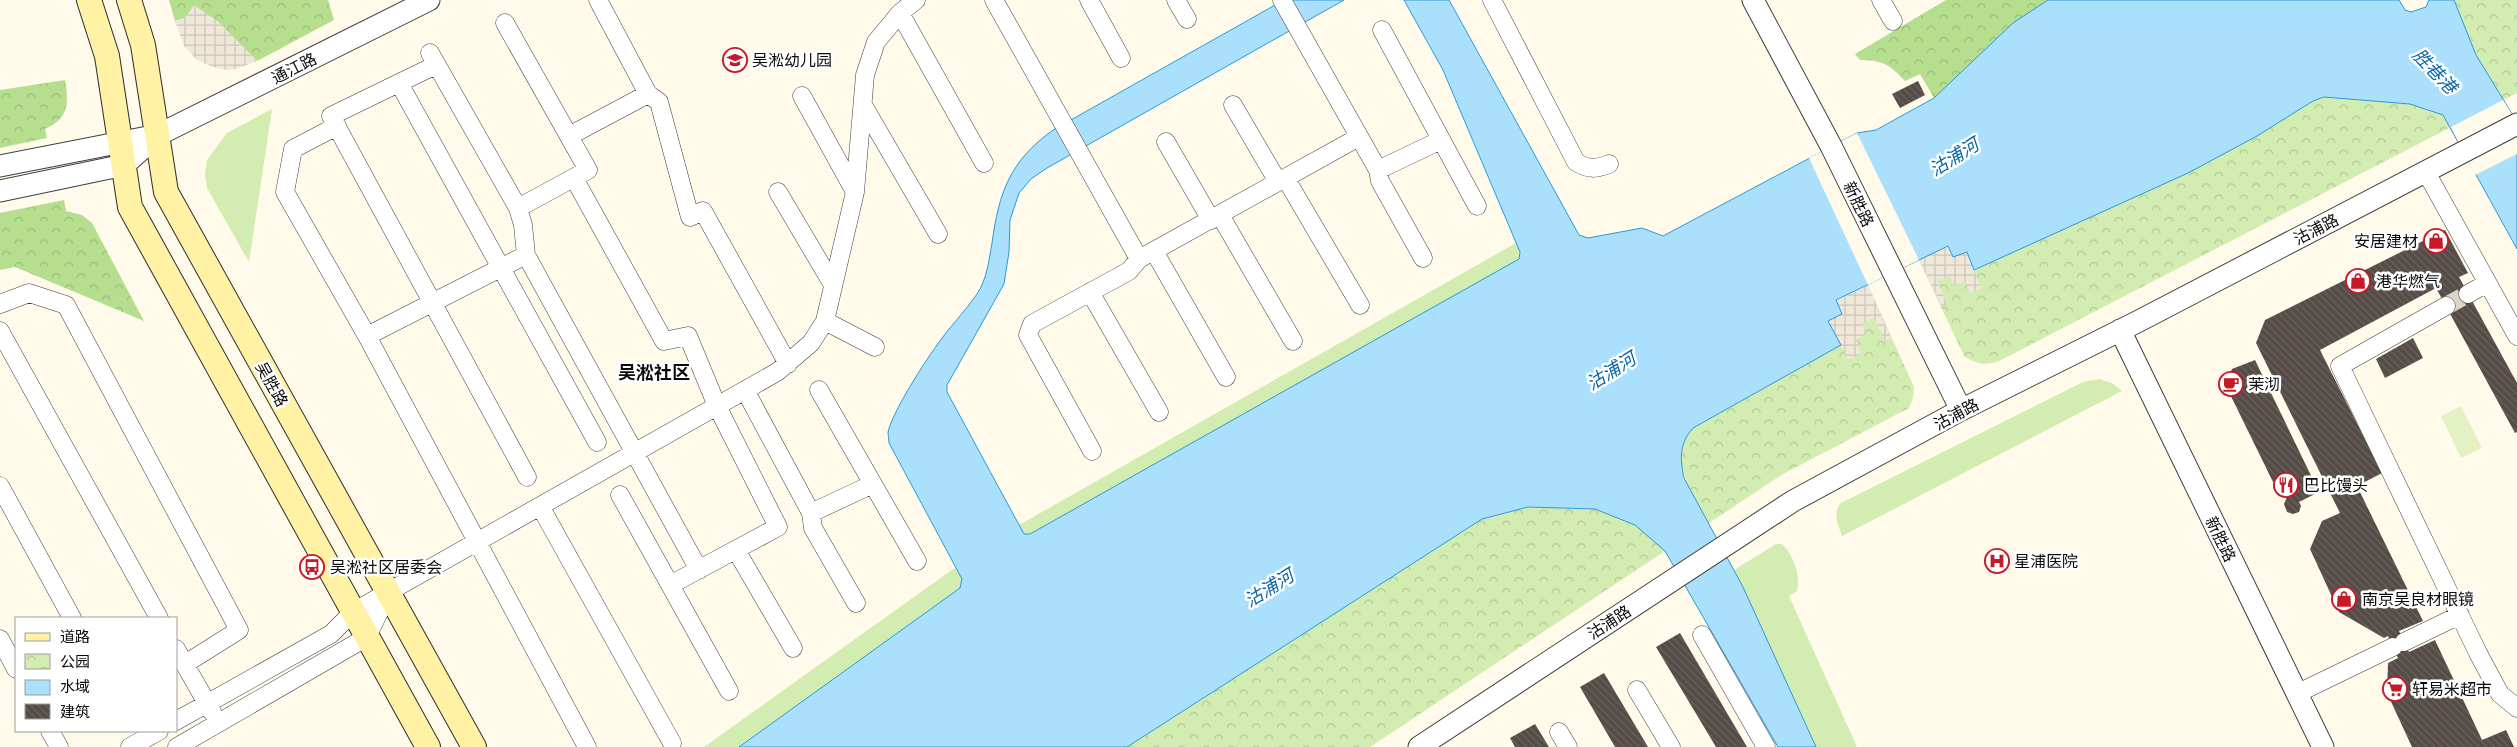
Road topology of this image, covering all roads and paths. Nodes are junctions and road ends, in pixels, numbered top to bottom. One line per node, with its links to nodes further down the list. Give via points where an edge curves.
1 (89, 0): 30 (main road, via 107,56)
2 (129, 0): 26 (main road, 吴胜路, via 143,45)
3 (429, 0): 26 (street, 通江路)
4 (598, 0): 20 (street)
5 (916, 0): 13 (street)
6 (994, 0): 48 (street, via 1081,156)
7 (1089, 0): 18 (street)
8 (1176, 0): 14 (street)
9 (1282, 0): 28 (street)
10 (1492, 0): 33 (street, via 1576,162 1585,168 1595,169)
11 (1753, 0): 71 (street, 新胜路, via 1831,146)
12 (1881, 0): 15 (street)
13 (900, 13): 22 (street, via 876,42 865,74); 32 (street)
14 (1187, 20)
15 (1893, 21)
16 (505, 23): 27 (street)
17 (1382, 30): 29 (street)
18 (1121, 58)
19 (399, 83): 25 (street, via 331,116); 44 (street, via 433,59); 50 (street)
20 (648, 94): 27 (street); 66 (street, via 658,102 690,217 703,211)
21 (802, 96): 42 (street)
22 (863, 105): 42 (street); 46 (street)
23 (1233, 105): 39 (street)
24 (2517, 124): 37 (street, 沽浦路)
25 (337, 126): 55 (street); 62 (street, via 293,149 285,192)
26 (158, 135): 30 (street, 通江路); 34 (street, 通江路); 87 (main road, 吴胜路, via 166,192 172,205)
27 (569, 136): 38 (street, via 588,170)
28 (1359, 136): 36 (street); 39 (street)
29 (1441, 140): 36 (street); 43 (street)
30 (121, 141): 34 (main road); 35 (street, 通江路)
31 (1166, 142): 45 (street)
32 (984, 163)
33 (1609, 164)
34 (124, 165): 40 (street, 通江路); 89 (main road, via 130,207)
35 (0, 166)
36 (1378, 170): 49 (street, via 1380,181)
37 (2426, 172): 51 (street); 60 (street, 沽浦路)
38 (574, 178): 44 (street); 70 (street, via 664,342 688,336)
39 (1282, 180): 45 (street); 57 (street)
40 (0, 191)
41 (778, 192): 52 (street)
42 (855, 192): 52 (street)
43 (1477, 206)
44 (518, 208): 47 (street)
45 (1215, 217): 48 (street); 64 (street)
46 (938, 234)
47 (526, 255): 50 (street); 75 (street)
48 (1146, 255): 53 (street, via 1129,271); 67 (street)
49 (1423, 258)
50 (501, 268): 55 (street); 73 (street)
51 (2487, 283): 54 (street); 63 (street)
52 (833, 285): 59 (street)
53 (1090, 292): 72 (street); 74 (street, via 1032,324 1028,334)
54 (2468, 294)
55 (434, 303): 62 (street); 76 (street)
56 (0, 304): 97 (street, via 29,293 66,305 239,630)
57 (1360, 305)
58 (2446, 306): 90 (street, via 2340,366)
59 (824, 321): 65 (street); 66 (street, via 811,343)
60 (2120, 330): 71 (street, 沽浦路); 101 (street, 新胜路)
61 (1, 335): 92 (street)
62 (367, 336): 82 (street)
63 (2517, 336)
64 (1293, 341)
65 (875, 346)
66 (788, 364): 68 (street)
67 (1226, 377)
68 (745, 390): 70 (street); 81 (street)
69 (819, 390): 77 (street)
70 (717, 406): 75 (street); 83 (street, via 778,527)
71 (1961, 410): 116 (street, 沽浦路, via 1793,501)
72 (1159, 412)
73 (597, 442)
74 (1092, 451)
75 (633, 454): 80 (street); 85 (street)
76 (527, 477)
77 (874, 484): 81 (street); 84 (street)
78 (0, 486): 91 (street)
79 (620, 495): 86 (street)
80 (540, 506): 82 (street); 109 (street)
81 (811, 513): 88 (street, via 813,528)
82 (477, 542): 87 (street); 115 (street)
83 (736, 550): 85 (street); 96 (street)
84 (917, 561)
85 (699, 570): 86 (street)
86 (670, 585): 100 (street)
87 (389, 591): 89 (street); 94 (street); 114 (main road, 吴胜路)
88 (856, 603)
89 (353, 612): 94 (main road); 102 (street, via 331,634)
90 (2460, 615): 101 (street); 103 (street, via 2500,694)
91 (71, 617)
92 (158, 617)
93 (1702, 635): 119 (street)
94 (367, 637): 105 (street); 113 (main road)
95 (0, 639): 98 (street)
96 (793, 648)
97 (181, 657): 102 (street)
98 (15, 667)
99 (1637, 690): 118 (street)
100 (729, 691)
101 (2296, 694): 120 (street, 新胜路)
102 (207, 703): 104 (street); 105 (street)
103 (2517, 708)
104 (178, 719)
105 (219, 723): 112 (street)
106 (51, 732): 110 (street)
107 (156, 732): 111 (street)
108 (1559, 732): 117 (street)
109 (672, 742)
110 (59, 746)
111 (130, 747)
112 (177, 747)
113 (428, 747)
114 (474, 747)
115 (587, 747)
116 (1419, 747)
117 (1568, 747)
118 (1671, 747)
119 (1766, 747)
120 (2323, 747)

